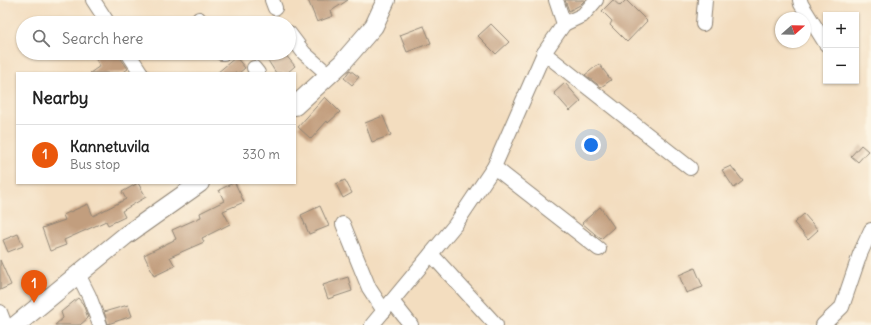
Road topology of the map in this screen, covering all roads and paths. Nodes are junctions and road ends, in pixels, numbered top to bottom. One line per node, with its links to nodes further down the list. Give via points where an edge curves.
1 (93, 0): 7 (street)
2 (386, 0): 15 (main road, via 374,26)
3 (556, 0): 8 (street)
4 (596, 0): 8 (street, via 583,15)
5 (705, 0): 9 (street)
6 (800, 0): 10 (street)
7 (103, 16)
8 (564, 24): 12 (street)
9 (703, 24)
10 (823, 39)
11 (296, 42): 15 (street)
12 (544, 53): 17 (street); 18 (street)
13 (133, 60): 14 (street)
14 (140, 72)
15 (329, 75): 16 (main road)
16 (296, 105)
17 (494, 167): 22 (street); 23 (street, via 456,225)
18 (690, 168)
19 (199, 184): 24 (main road, via 125,236)
20 (343, 224): 25 (street, via 369,288)
21 (871, 230): 33 (street, via 842,306)
22 (599, 250)
23 (431, 254): 25 (street); 32 (street)
24 (78, 274): 28 (main road); 29 (street)
25 (388, 306): 30 (street); 31 (street)
26 (0, 312): 27 (street)
27 (6, 325)
28 (16, 325)
29 (100, 325)
30 (372, 325)
31 (412, 325)
32 (496, 325)
33 (823, 325)

